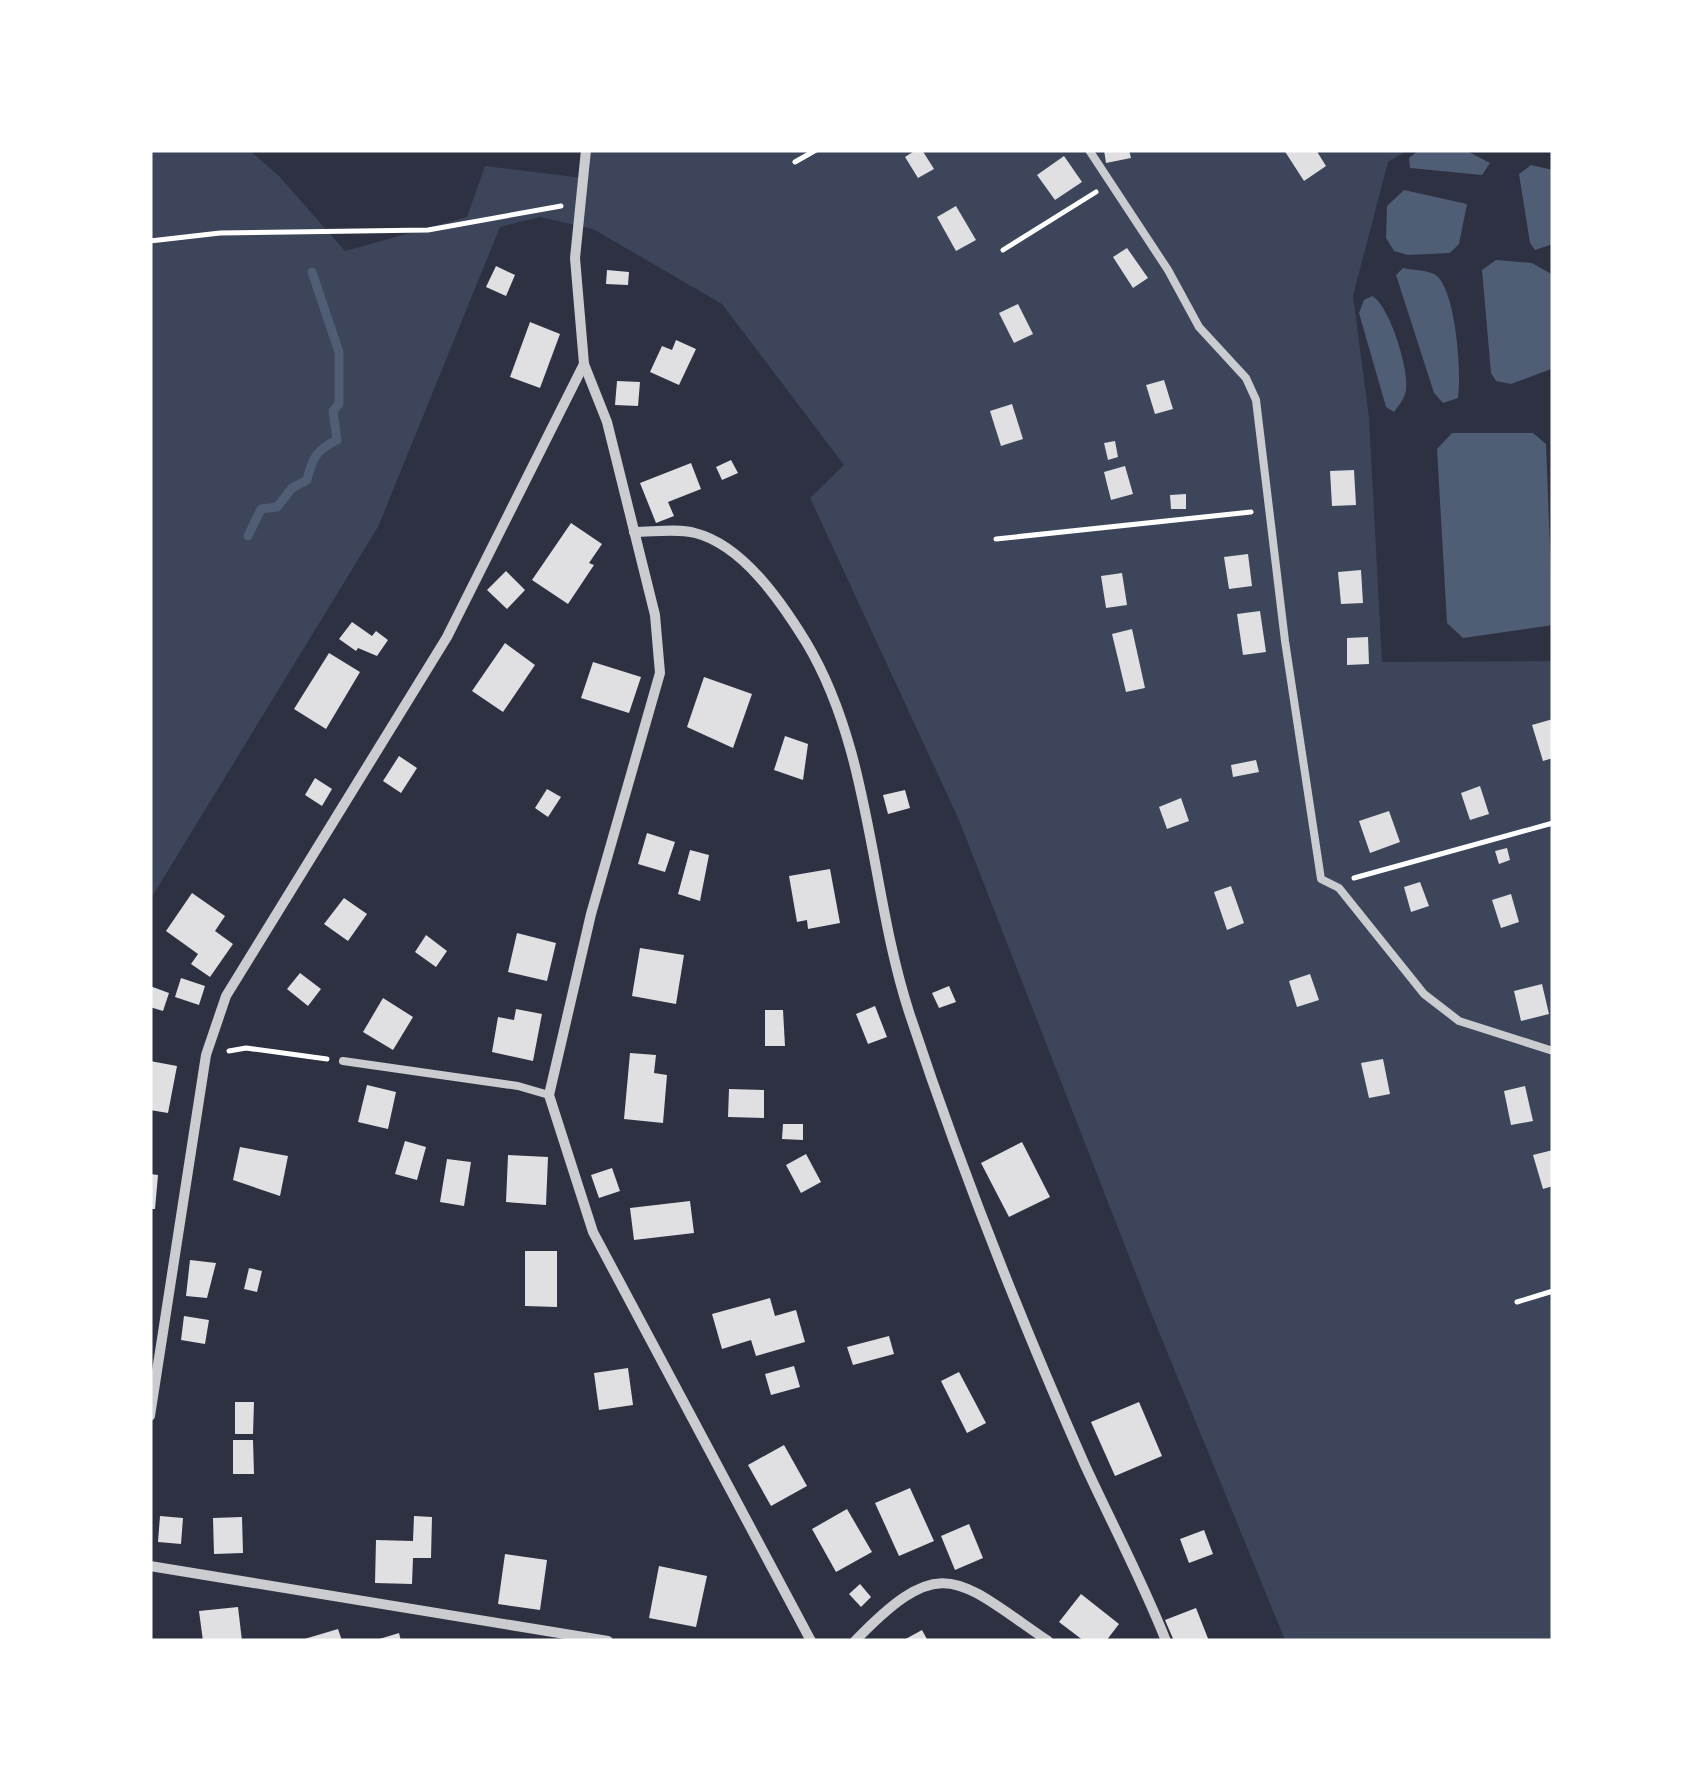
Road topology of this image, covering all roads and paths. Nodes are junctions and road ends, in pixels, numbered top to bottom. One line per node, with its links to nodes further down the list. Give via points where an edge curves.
1 (586, 150): 6 (street)
2 (816, 150): 4 (path)
3 (1089, 150): 5 (lane)
4 (795, 162)
5 (1111, 183): 8 (path); 10 (lane, via 1199,327 1246,378 1256,400)
6 (579, 203): 7 (path, via 428,230 220,232); 9 (street, via 575,258)
7 (150, 241)
8 (1003, 250)
9 (584, 364): 11 (street, via 607,422); 16 (street, via 447,636 226,996)
10 (1269, 510): 12 (path); 14 (lane, via 1322,879)
11 (634, 532): 18 (street, via 655,615 660,673 591,914); 27 (street, via 694,533 726,549 771,591 821,673 853,764 908,1010 964,1168 1084,1462)
12 (996, 539)
13 (1553, 822): 14 (path)
14 (1332, 884): 15 (lane, via 1435,1003 1459,1021)
15 (1553, 1051)
16 (206, 1054): 17 (path, via 246,1048); 21 (street)
17 (344, 1061): 18 (lane)
18 (549, 1095): 24 (street, via 593,1232)
19 (1553, 1291): 20 (path)
20 (1517, 1302)
21 (150, 1416)
22 (150, 1566): 23 (street)
23 (608, 1641)
24 (811, 1641)
25 (855, 1641): 26 (street, via 910,1588 939,1580 976,1592)
26 (1048, 1641)
27 (1166, 1641)

